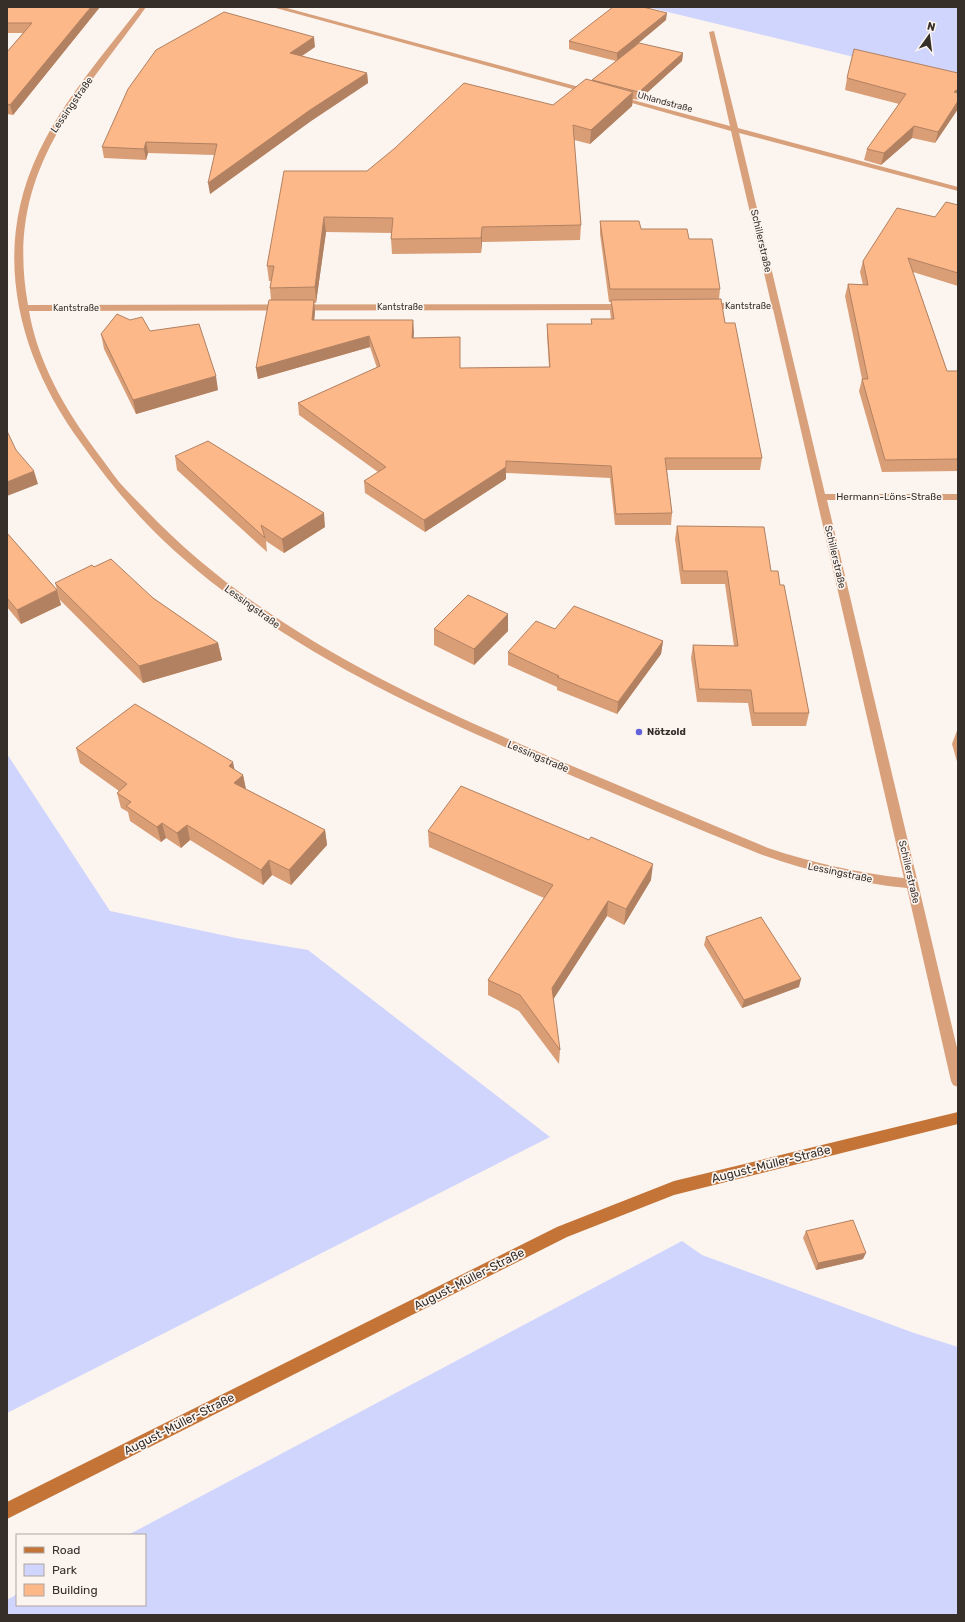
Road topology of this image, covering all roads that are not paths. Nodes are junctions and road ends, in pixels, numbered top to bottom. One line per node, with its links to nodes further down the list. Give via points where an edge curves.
1 (143, 7): 11 (street, Lessingstraße, via 62,115 34,171 24,206 20,242 19,272)
2 (275, 7): 4 (street)
3 (712, 32): 6 (street, Schillerstraße)
4 (597, 93)
5 (612, 97): 6 (street, Uhlandstraße)
6 (735, 130): 7 (street, Uhlandstraße); 9 (street, Schillerstraße)
7 (958, 189)
8 (697, 306): 9 (street, Kantstraße)
9 (776, 306): 12 (street, Schillerstraße)
10 (633, 307): 11 (street, Kantstraße)
11 (23, 308): 14 (street, Lessingstraße, via 45,378 82,441 112,480 152,524 192,561 292,636 425,707 764,851 836,873)
12 (821, 497): 13 (street, Hermann-Löns-Straße); 14 (street, Schillerstraße)
13 (958, 497)
14 (912, 884): 15 (street, Schillerstraße)
15 (958, 1081)
16 (958, 1118): 17 (main road, August-Müller-Straße, via 674,1188 562,1232)
17 (7, 1511)

